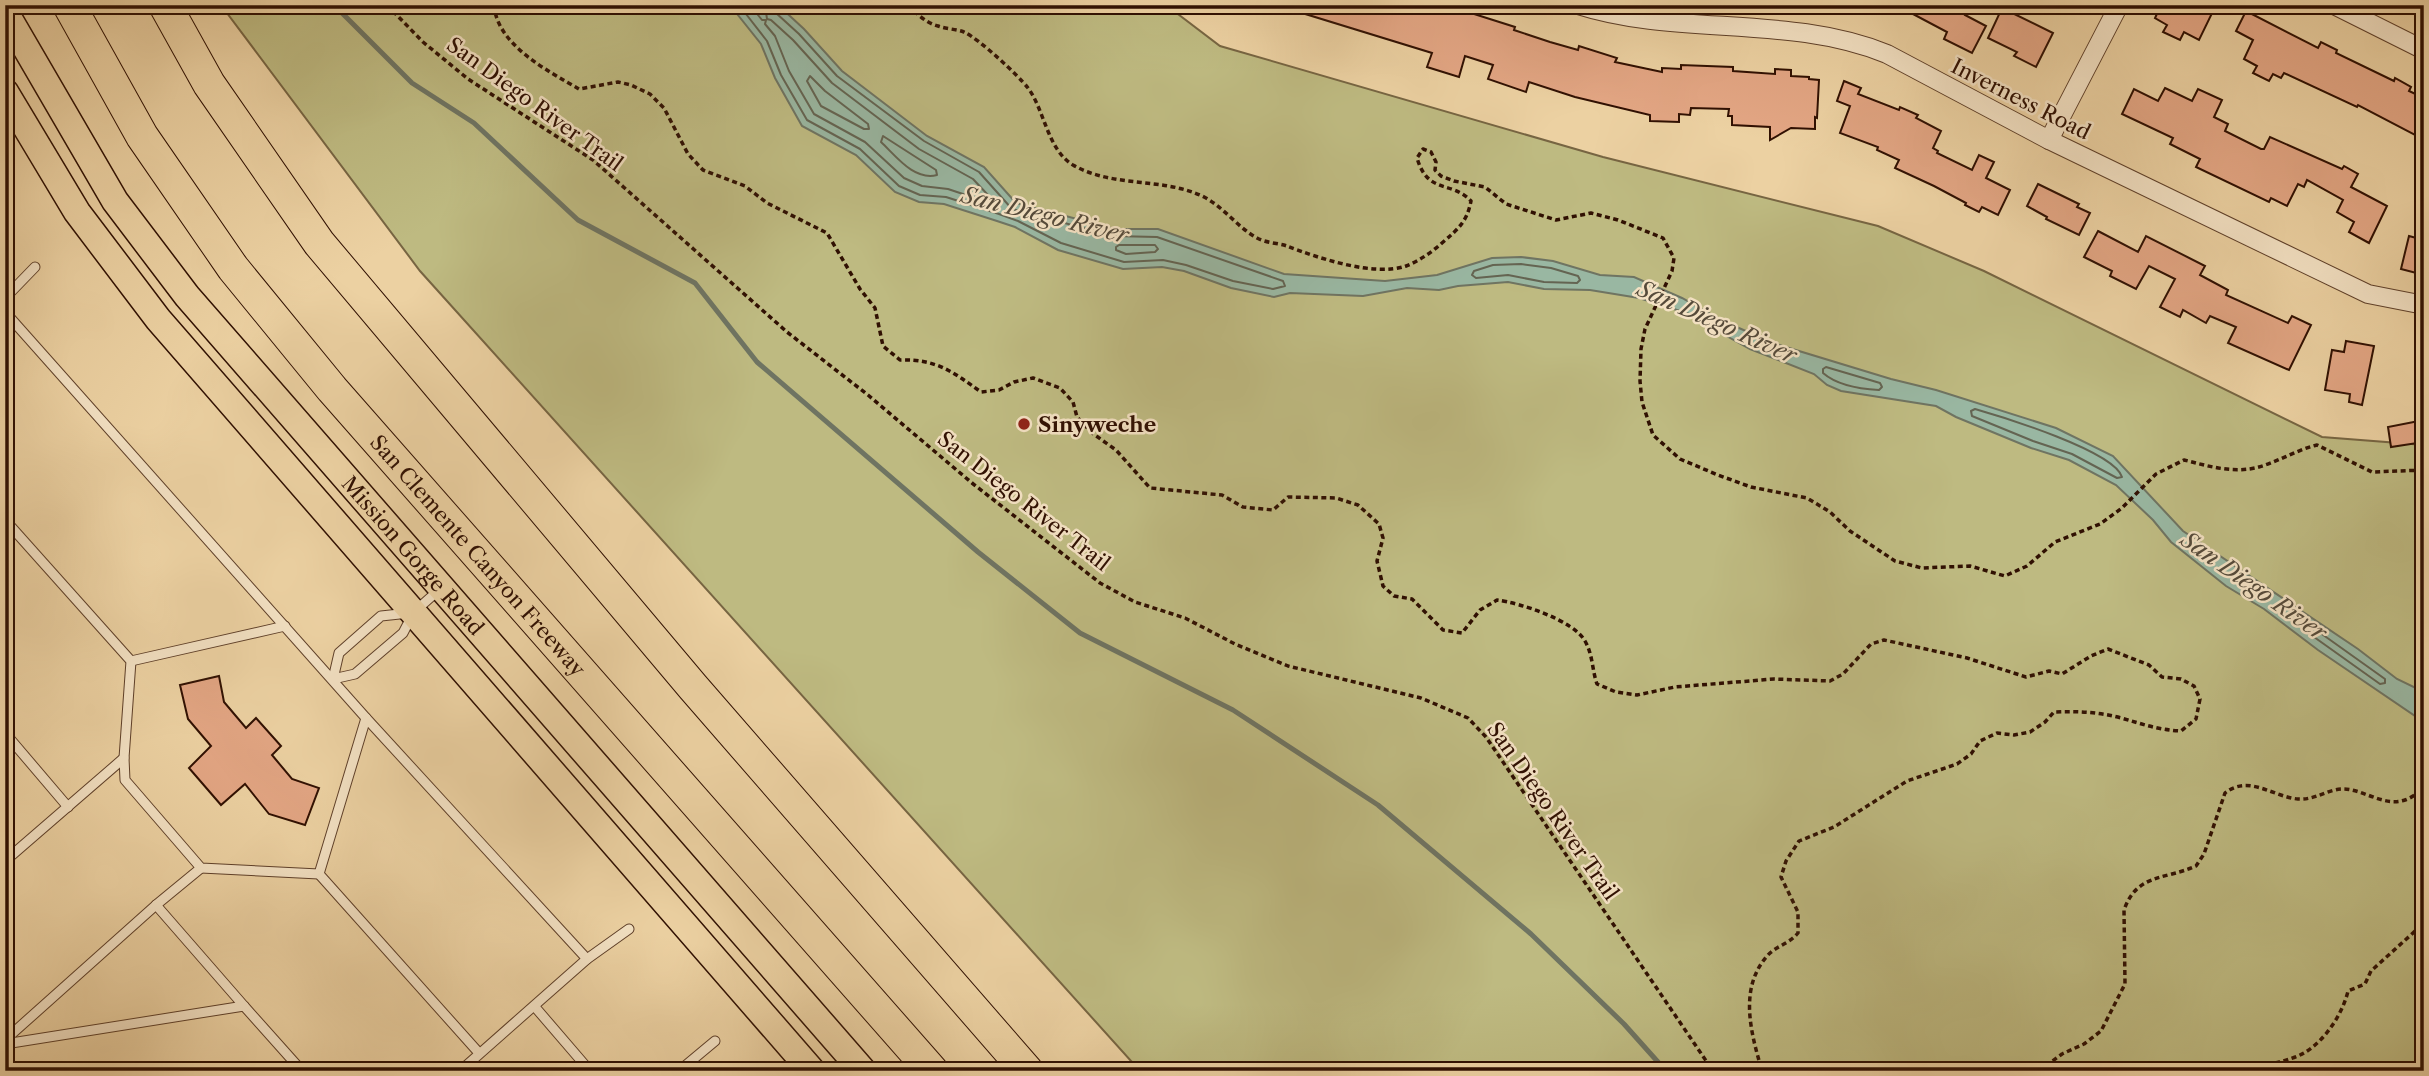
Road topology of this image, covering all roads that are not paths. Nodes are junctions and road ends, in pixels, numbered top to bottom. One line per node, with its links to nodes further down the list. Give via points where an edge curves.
1 (69, 5): 41 (highway, San Clemente Canyon Freeway, via 142,136 233,268 332,389)
2 (165, 5): 42 (highway, via 209,84 319,243 693,687)
3 (1578, 5): 9 (street, Inverness Road, via 1646,21 1847,40 1887,54)
4 (2119, 5): 9 (street)
5 (2334, 5): 7 (street)
6 (5, 12): 15 (main road, Mission Gorge Road, via 115,201 187,296)
7 (2424, 50)
8 (5, 92): 16 (main road, Mission Gorge Road, via 77,212 158,319)
9 (2049, 140): 12 (street, Inverness Road, via 2368,294)
10 (35, 268): 11 (lane)
11 (5, 298)
12 (2424, 305)
13 (5, 312): 17 (lane)
14 (5, 520): 18 (lane)
15 (442, 587): 16 (lane); 40 (main road, Mission Gorge Road)
16 (414, 612): 19 (lane, via 403,633 355,674); 19 (lane, via 381,616 338,653); 39 (main road, Mission Gorge Road)
17 (285, 625): 18 (lane); 19 (lane)
18 (131, 662): 22 (lane)
19 (333, 680): 20 (lane)
20 (366, 718): 26 (lane); 29 (lane)
21 (5, 733): 23 (lane)
22 (124, 758): 23 (lane); 25 (lane, via 125,780)
23 (68, 807): 24 (lane)
24 (5, 861)
25 (201, 868): 26 (lane); 27 (lane)
26 (319, 874): 34 (lane)
27 (156, 905): 30 (lane); 33 (lane)
28 (629, 929): 29 (lane)
29 (587, 959): 31 (lane)
30 (244, 1006): 33 (lane); 35 (lane)
31 (535, 1007): 34 (lane); 37 (lane)
32 (715, 1041): 38 (lane)
33 (5, 1042)
34 (479, 1053): 36 (lane)
35 (302, 1071)
36 (460, 1071)
37 (590, 1071)
38 (679, 1071)
39 (812, 1071)
40 (863, 1071)
41 (932, 1071)
42 (1027, 1071)

